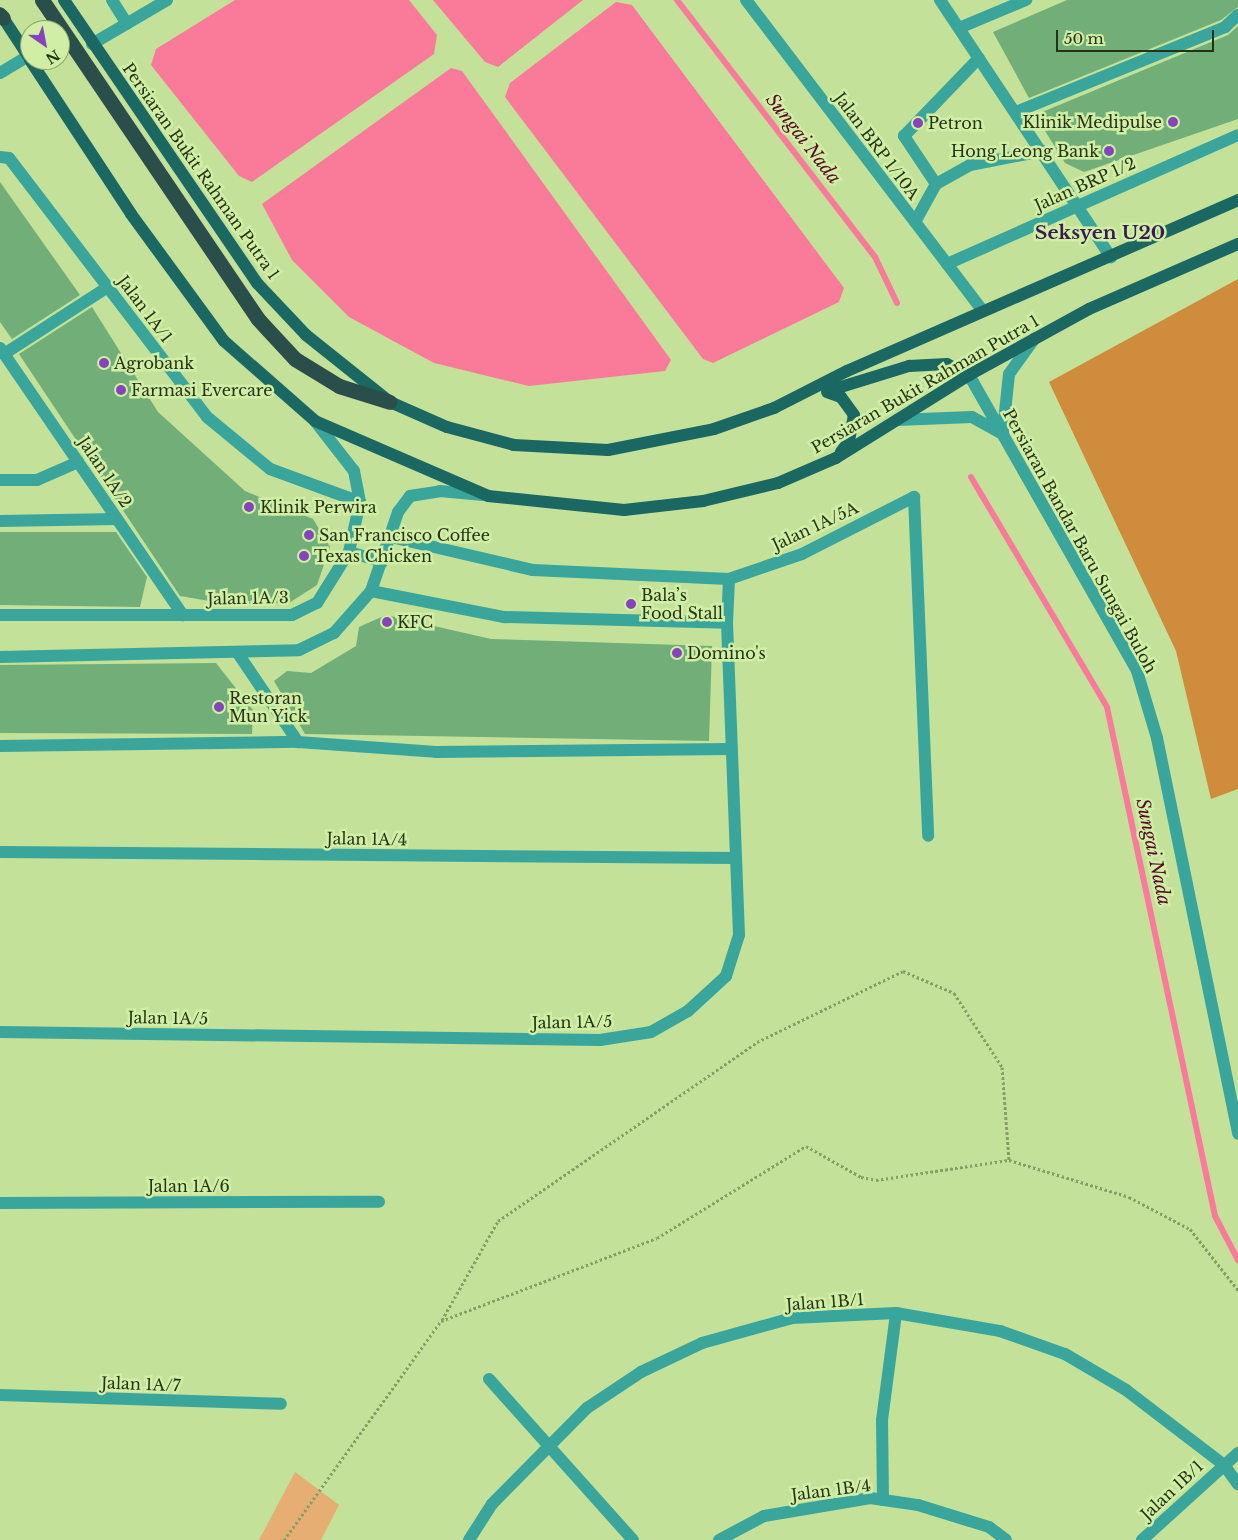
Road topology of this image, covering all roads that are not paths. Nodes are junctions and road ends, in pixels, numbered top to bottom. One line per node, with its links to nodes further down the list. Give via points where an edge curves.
1 (42, 0): 35 (highway, via 258,319 295,359 339,386)
2 (64, 0): 12 (main road, Persiaran Bukit Rahman Putra 1)
3 (112, 0): 10 (street)
4 (167, 0): 10 (street)
5 (746, 0): 25 (street, Jalan BRP 1/10A)
6 (940, 0): 11 (street)
7 (1026, 0): 11 (street)
8 (1, 15): 13 (main road, Persiaran Bukit Rahman Putra 1)
9 (1238, 15): 18 (street, via 1221,29)
10 (127, 24): 12 (street)
11 (959, 28): 14 (street)
12 (92, 44): 35 (main road, Persiaran Bukit Rahman Putra 1, via 257,283 306,335)
13 (20, 45)
14 (980, 58): 18 (street); 22 (street, via 904,136)
15 (20, 63): 17 (street)
16 (36, 70): 38 (main road, Persiaran Bukit Rahman Putra 1, via 131,214 224,341)
17 (0, 73)
18 (1016, 112): 20 (street)
19 (1238, 136): 24 (street, Jalan BRP 1/2)
20 (1043, 151): 22 (street, via 970,165); 24 (street)
21 (0, 157): 29 (street, Jalan 1A/1, via 9,158)
22 (936, 184): 25 (street)
23 (1238, 200): 27 (main road, Persiaran Bukit Rahman Putra 1)
24 (1079, 203): 27 (street); 28 (street, Jalan BRP 1/2)
25 (915, 222): 28 (street, Jalan BRP 1/10A)
26 (1238, 244): 31 (main road, Persiaran Bukit Rahman Putra 1, via 1089,309)
27 (1111, 257): 30 (main road, Persiaran Bukit Rahman Putra 1)
28 (947, 264): 30 (street, Jalan BRP 1/10A)
29 (108, 287): 32 (street); 44 (street, Jalan 1A/1, via 208,417 237,445 270,469)
30 (982, 311): 36 (main road, Persiaran Bukit Rahman Putra 1)
31 (1036, 338): 33 (main road, Persiaran Bukit Rahman Putra 1); 39 (street, via 1009,374)
32 (2, 351): 41 (street, Jalan 1A/2)
33 (969, 375): 34 (main road, via 947,364 909,366); 37 (main road, Persiaran Bukit Rahman Putra 1); 39 (street, Persiaran Bandar Baru Sungai Buloh)
34 (831, 390): 36 (main road); 40 (main road, via 854,415 850,441)
35 (390, 402): 36 (main road, Persiaran Bukit Rahman Putra 1, via 447,426 514,445 608,450 714,429)
36 (774, 408)
37 (897, 420): 39 (street, via 972,417); 40 (main road, Persiaran Bukit Rahman Putra 1)
38 (315, 421): 43 (main road, Persiaran Bukit Rahman Putra 1); 44 (street, Jalan 1A/3, via 354,471)
39 (1003, 434): 64 (street, Persiaran Bandar Baru Sungai Buloh, via 1137,671 1157,738)
40 (836, 458): 43 (main road, Persiaran Bukit Rahman Putra 1, via 778,484 703,502 624,510)
41 (78, 462): 42 (street, via 37,480); 45 (street, Jalan 1A/2)
42 (0, 480)
43 (488, 496): 47 (street, via 440,491 410,496 398,512)
44 (360, 502): 48 (street, Jalan 1A/3)
45 (117, 519): 46 (street); 53 (street, Jalan 1A/2)
46 (0, 521)
47 (391, 537): 49 (street); 50 (street, Jalan 1A/5A, via 533,570)
48 (349, 552): 49 (street); 53 (street, Jalan 1A/3, via 317,603 292,615)
49 (383, 562): 51 (street)
50 (729, 579): 54 (street, Jalan 1A/5); 60 (street, Jalan 1A/5A, via 802,554 914,497)
51 (371, 591): 54 (street, via 504,617); 55 (street, via 334,633 299,650)
52 (0, 615): 53 (street, Jalan 1A/3)
53 (183, 615)
54 (727, 623): 59 (street, Jalan 1A/5)
55 (237, 652): 56 (street); 57 (street)
56 (0, 657)
57 (298, 742): 58 (street); 59 (street, via 436,752)
58 (0, 746)
59 (731, 749): 62 (street, Jalan 1A/5)
60 (928, 836)
61 (0, 852): 62 (street, Jalan 1A/4)
62 (734, 858): 63 (street, Jalan 1A/5, via 739,935 726,976 688,1011 651,1032 600,1040)
63 (0, 1032)
64 (1228, 1079): 65 (street); 66 (street)
65 (1238, 1103)
66 (1238, 1134)
67 (379, 1202): 68 (street, Jalan 1A/6)
68 (0, 1203)
69 (896, 1314): 73 (street, Jalan 1B/1, via 792,1318 702,1343 640,1372 587,1408); 75 (street, Jalan 1B/1, via 1000,1331 1065,1354 1126,1390); 77 (street, via 882,1420)
70 (490, 1378): 73 (street)
71 (0, 1395): 72 (street, Jalan 1A/7)
72 (281, 1404)
73 (547, 1444): 78 (street, Jalan 1B/1, via 492,1504); 79 (street)
74 (1238, 1453): 75 (street, Jalan 1B/1)
75 (1224, 1465): 76 (street, Jalan 1B/1); 82 (street, Jalan 1B/1)
76 (1238, 1484)
77 (883, 1500): 80 (street, Jalan 1B/4, via 870,1498 764,1516); 81 (street, Jalan 1B/4, via 918,1505 989,1527)
78 (469, 1540)
79 (633, 1540)
80 (719, 1540)
81 (1006, 1540)
82 (1142, 1540)

